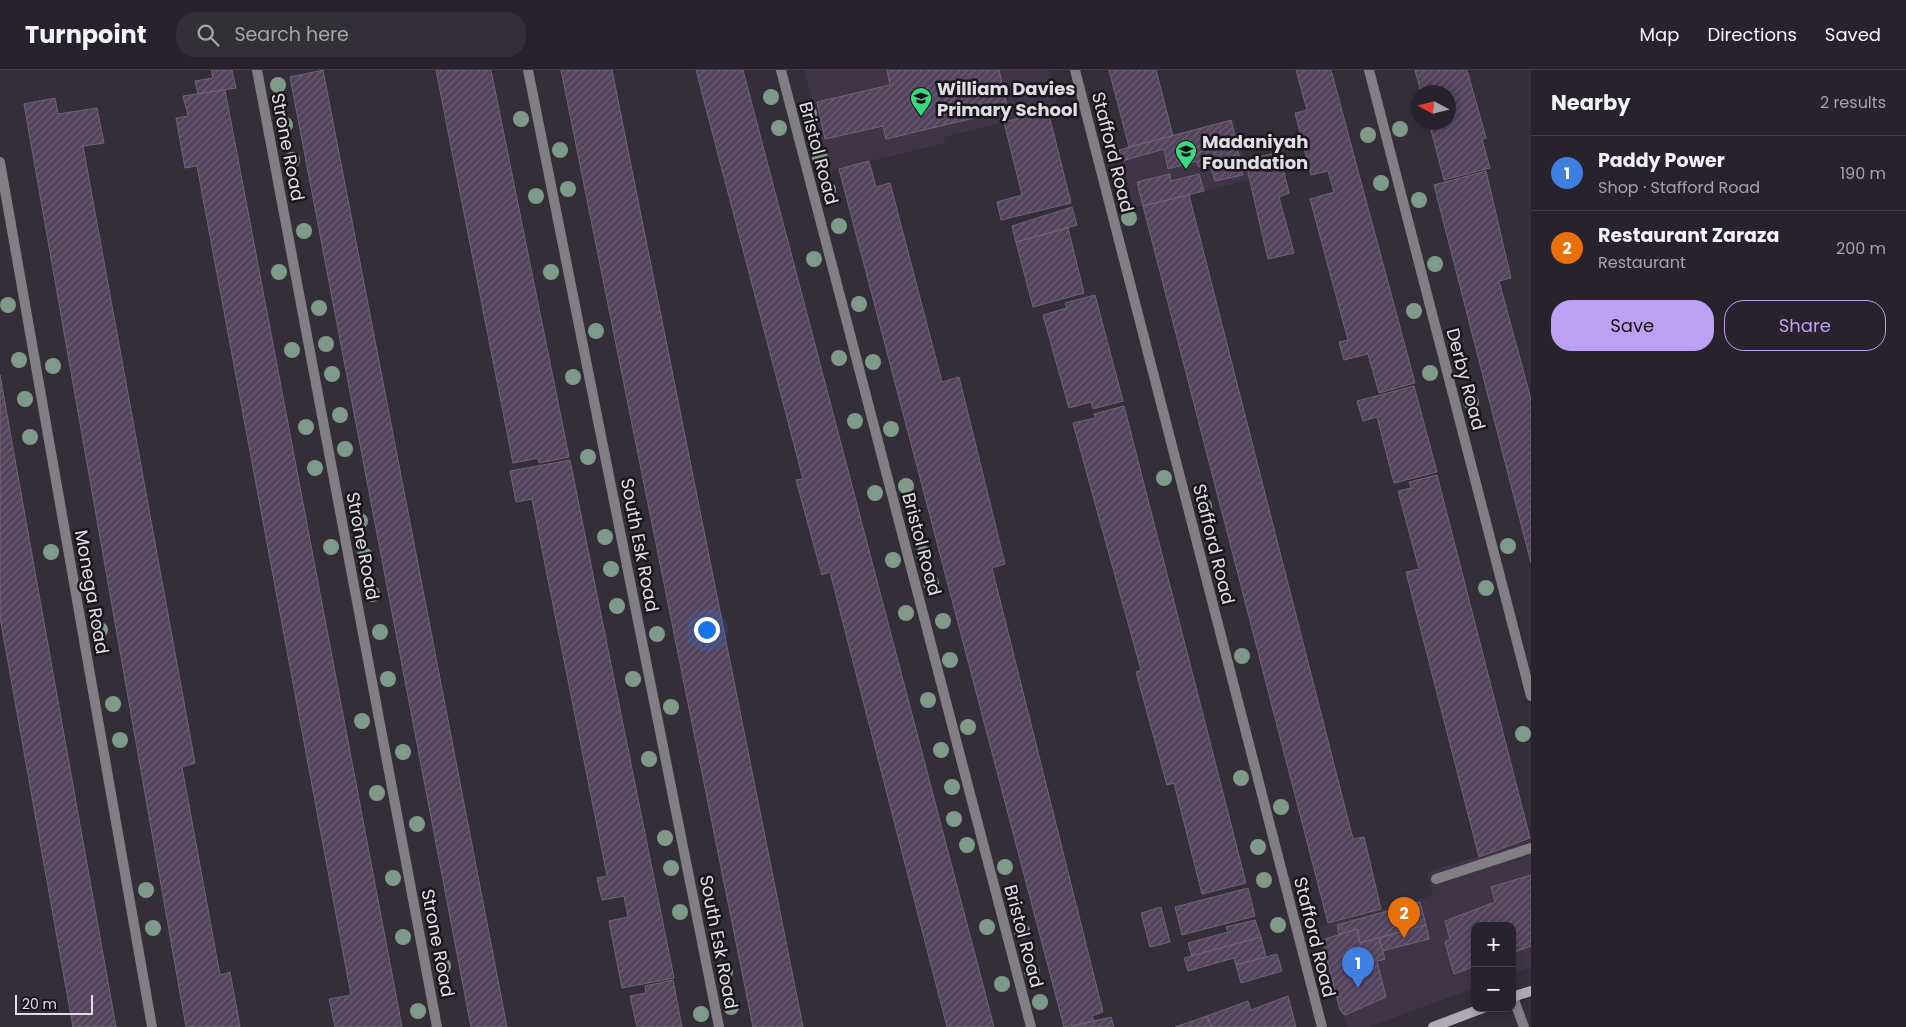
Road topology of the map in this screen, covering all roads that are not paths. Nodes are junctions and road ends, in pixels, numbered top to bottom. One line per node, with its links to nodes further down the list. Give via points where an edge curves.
1 (257, 70): 15 (street, Strone Road)
2 (528, 70): 16 (street, South Esk Road)
3 (781, 70): 17 (street, Bristol Road)
4 (1075, 70): 18 (street, Stafford Road)
5 (1369, 70): 7 (street, Derby Road)
6 (0, 162): 14 (street, Monega Road)
7 (1531, 696)
8 (1531, 848): 9 (street)
9 (1436, 878)
10 (1531, 991): 11 (main road)
11 (1516, 996)
12 (1516, 1007): 20 (street)
13 (1472, 1012): 19 (main road)
14 (152, 1027)
15 (437, 1027)
16 (719, 1027)
17 (1031, 1027)
18 (1322, 1027)
19 (1433, 1027)
20 (1524, 1027)

